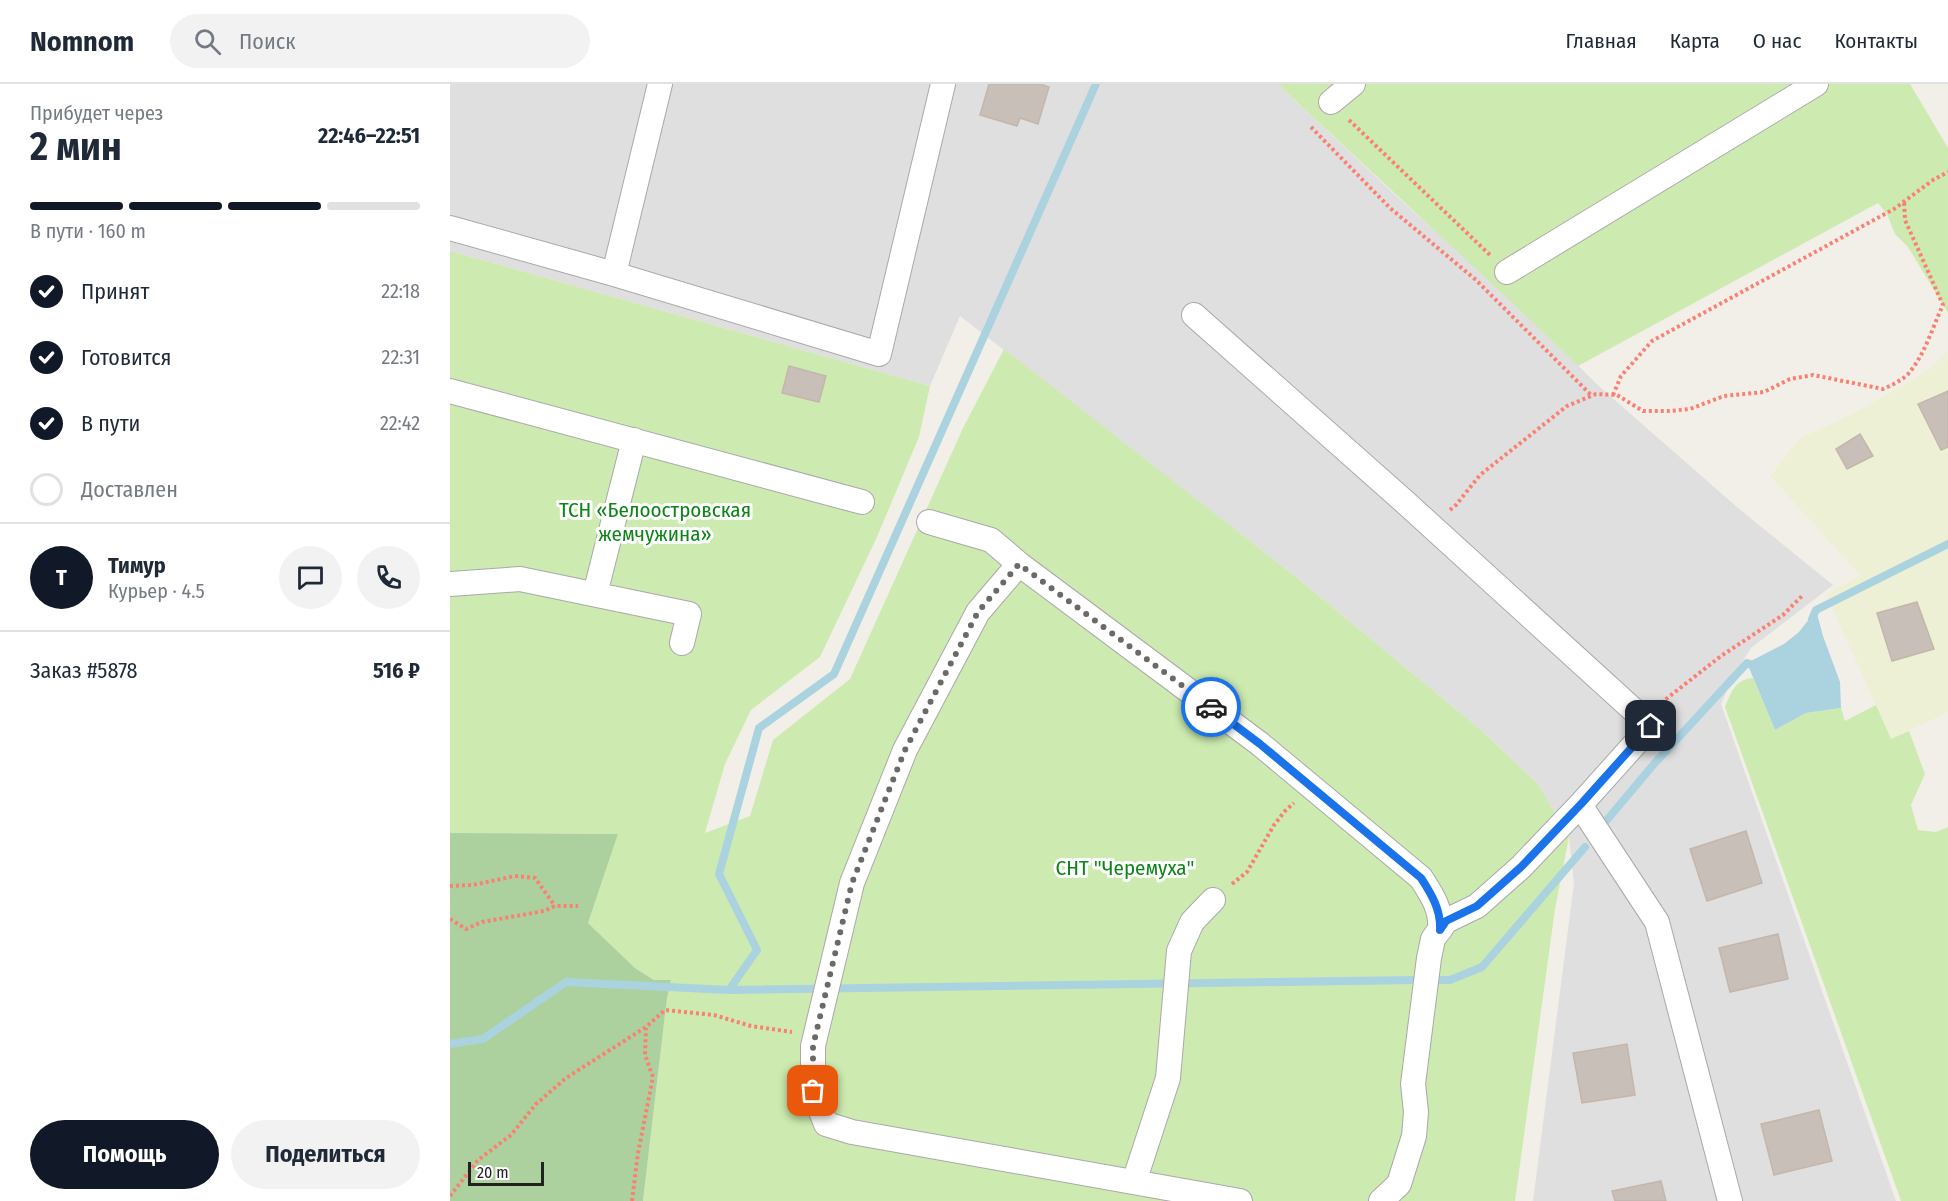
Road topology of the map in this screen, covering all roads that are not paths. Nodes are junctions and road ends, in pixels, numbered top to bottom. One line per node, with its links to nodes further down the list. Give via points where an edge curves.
1 (660, 84): 8 (street)
2 (943, 84): 8 (street, via 879,354)
3 (1353, 84): 5 (street)
4 (1816, 84): 7 (street)
5 (1331, 102)
6 (450, 228): 8 (street)
7 (1507, 272)
8 (615, 274)
9 (1194, 315): 20 (street, via 1651,726 1521,867 1477,906 1446,921)
10 (450, 391): 11 (street)
11 (634, 440): 12 (street); 16 (street)
12 (862, 501)
13 (929, 522): 14 (street, via 991,540)
14 (1019, 564): 20 (street, via 1260,744 1421,878 1434,897 1441,918); 21 (street, via 978,612 905,750 852,883 813,1046 813,1091 826,1124 852,1132)
15 (450, 584): 16 (street, via 520,579)
16 (595, 594): 17 (street, via 689,614)
17 (682, 643)
18 (1586, 814): 24 (street, via 1657,922)
19 (1213, 900): 21 (street, via 1192,922 1179,951 1168,1078)
20 (1440, 930): 23 (street, via 1433,939 1413,1084 1414,1136 1399,1184)
21 (1134, 1182): 22 (street)
22 (1240, 1201)
23 (1381, 1201)
24 (1730, 1201)

